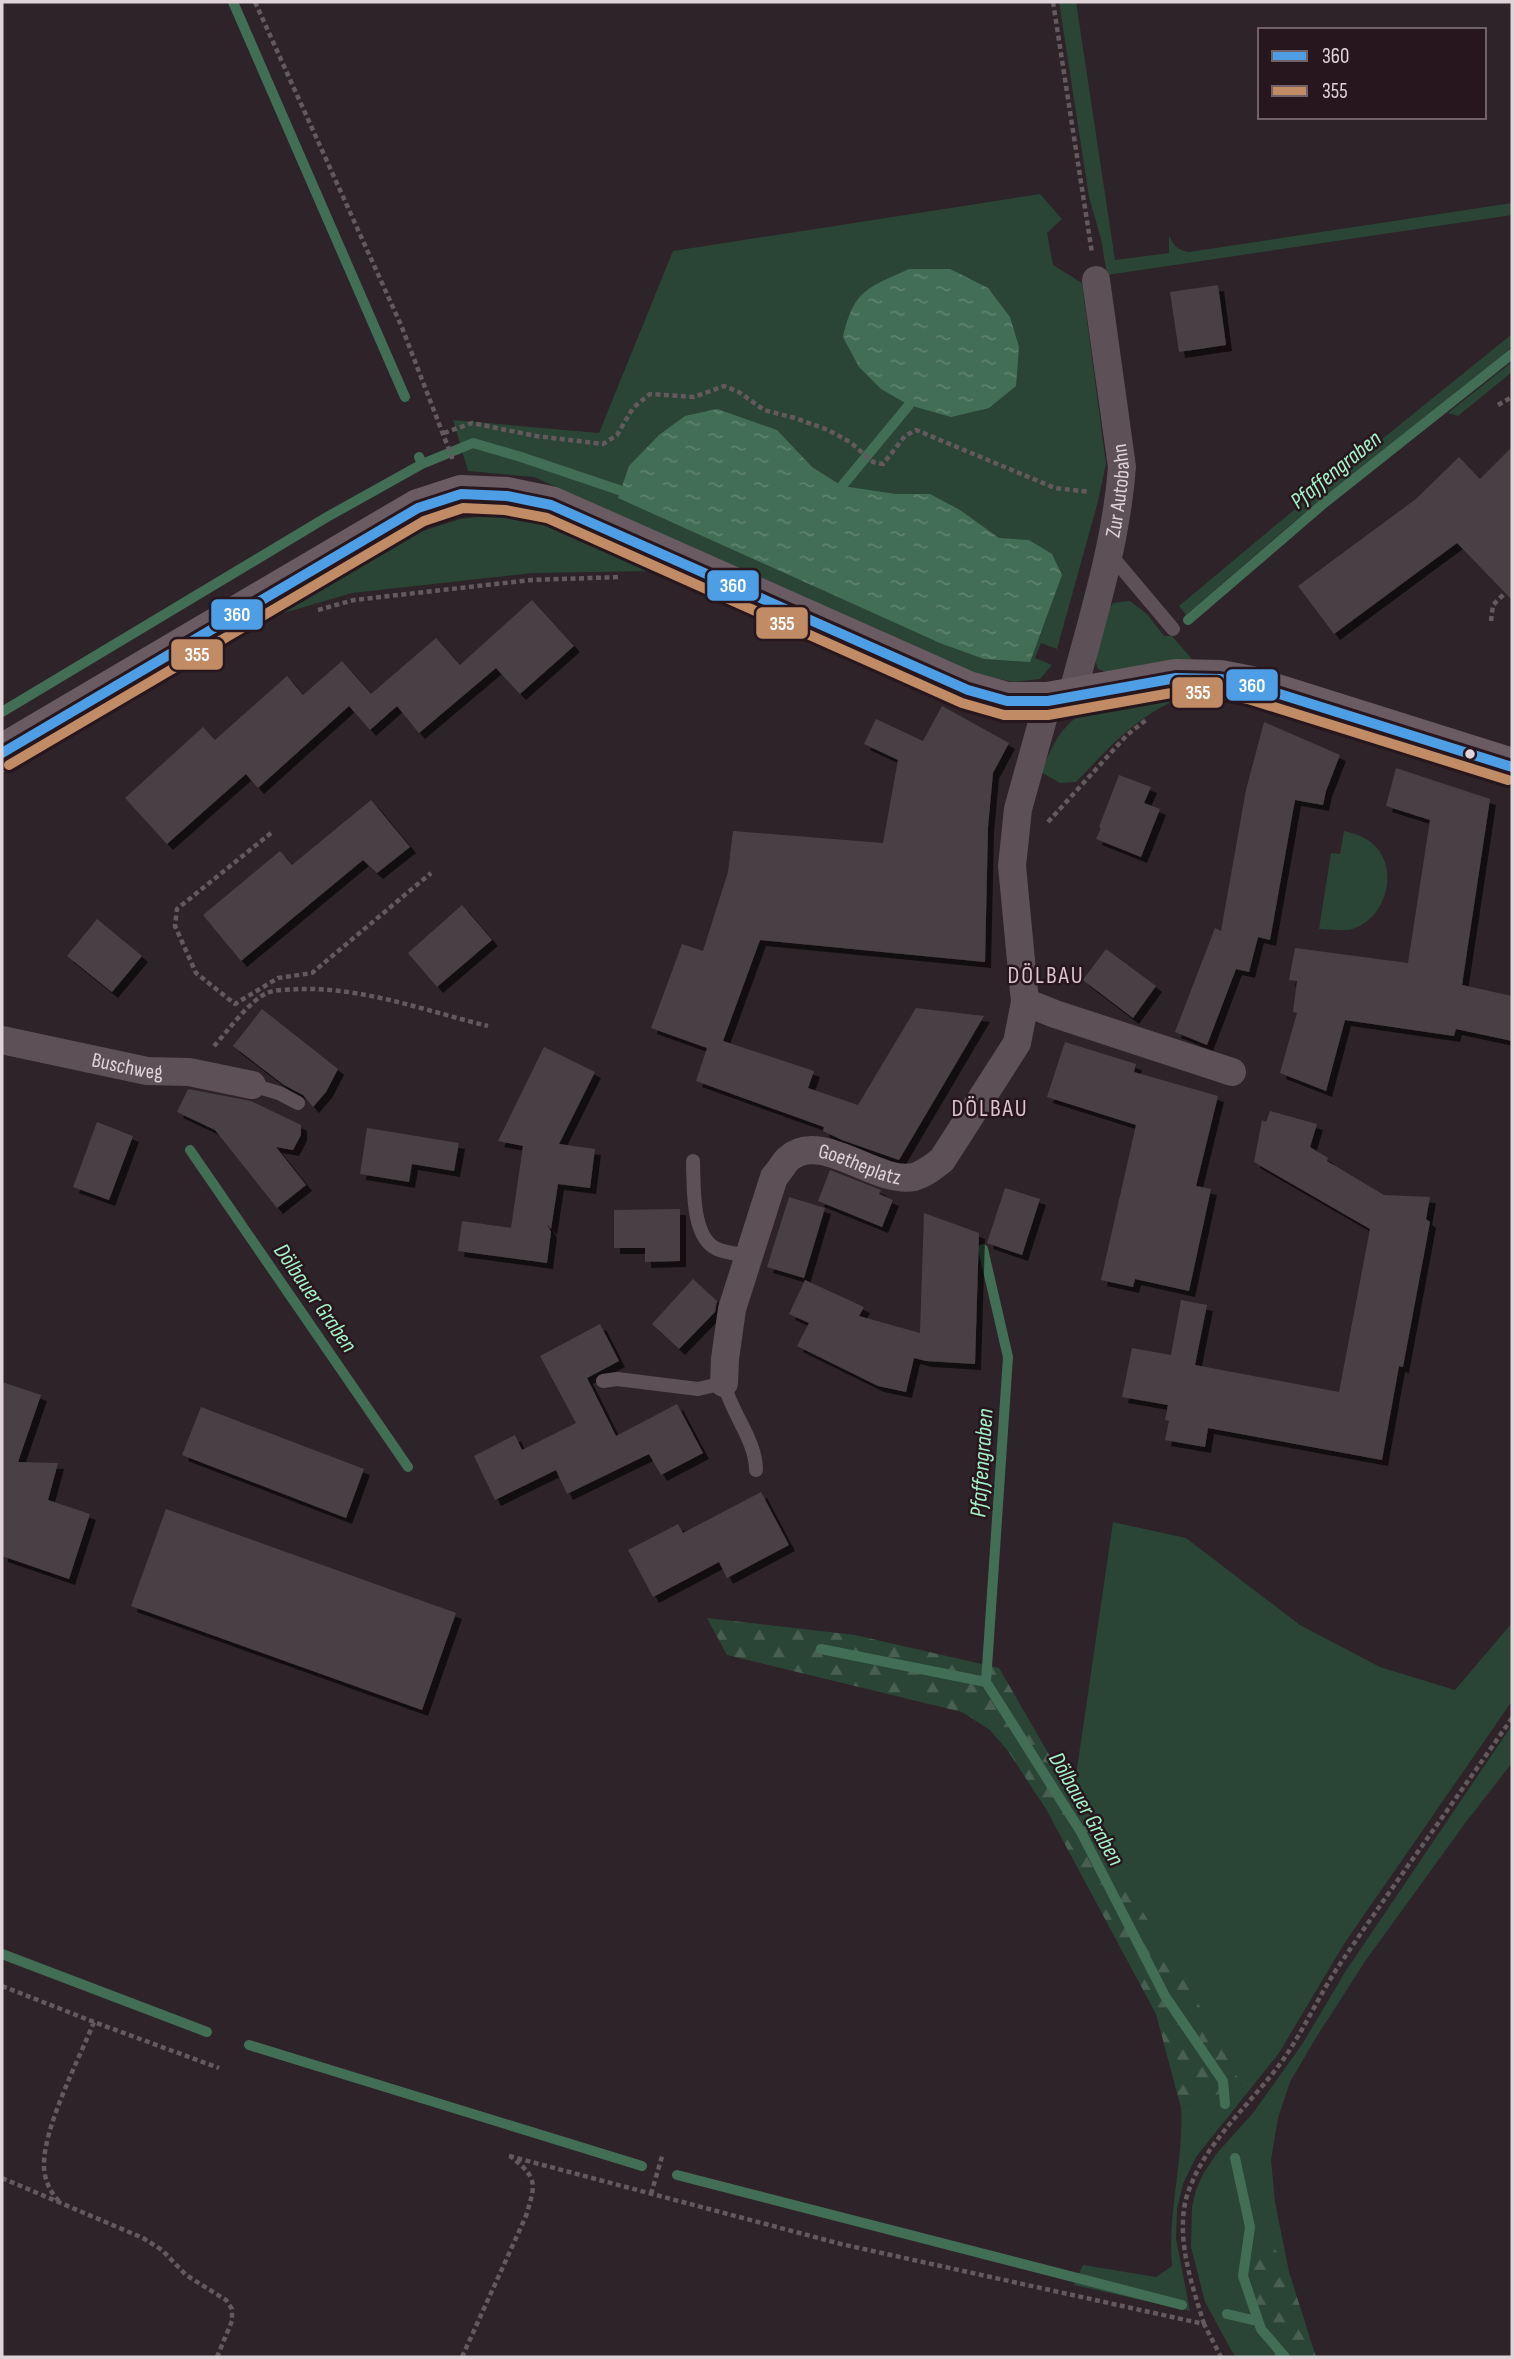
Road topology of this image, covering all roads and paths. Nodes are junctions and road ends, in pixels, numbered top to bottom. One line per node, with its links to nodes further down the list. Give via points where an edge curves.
1 (255, 2): 6 (path, via 401,324)
2 (1053, 2): 3 (path)
3 (1096, 280): 8 (street, Zur Autobahn, via 1122,467)
4 (1512, 397): 5 (path)
5 (1498, 405)
6 (444, 433): 7 (path); 8 (path, via 472,424 603,444 617,435 633,408 650,394 694,397 724,386 764,410 828,430 873,462 883,464 905,436 916,430 1055,488)
7 (454, 463)
8 (1120, 495): 9 (street, Zur Autobahn)
9 (1109, 553): 14 (lane); 15 (street, Zur Autobahn)
10 (631, 576): 12 (path, via 531,580 354,600)
11 (1506, 593): 13 (path, via 1493,606)
12 (315, 611)
13 (1491, 621)
14 (1173, 629)
15 (1060, 700): 17 (street, via 1007,701 968,690 551,505 507,496 461,494 418,508); 18 (street, via 1176,678 1220,680 1276,693); 22 (street, Goetheplatz, via 1018,809 1012,866)
16 (1152, 716): 19 (path, via 1127,735)
17 (2, 753)
18 (1512, 767)
19 (1047, 823)
20 (271, 833): 21 (path, via 177,909 175,926 196,973 234,1004 278,978 312,973)
21 (431, 873)
22 (1025, 1002): 26 (street); 30 (street, Goetheplatz, via 1017,1043 942,1160 913,1177 895,1177 823,1151 803,1151 788,1159 775,1177)
23 (488, 1026): 25 (path, via 362,994 285,990 266,993 251,1005)
24 (2, 1040): 25 (street, Buschweg, via 147,1071)
25 (189, 1072): 27 (street, Buschweg)
26 (1232, 1072)
27 (252, 1085): 28 (lane)
28 (298, 1103)
29 (693, 1161): 30 (lane, via 699,1227 707,1242)
30 (749, 1256): 32 (street, Goetheplatz, via 732,1309)
31 (603, 1381): 32 (lane, via 698,1389)
32 (724, 1383): 33 (lane, Goetheplatz, via 756,1458)
33 (756, 1470)
34 (1512, 1718): 42 (path, via 1335,1972 1285,2056 1195,2174 1182,2228)
35 (2, 1986): 36 (path)
36 (94, 2022): 37 (path); 41 (path, via 46,2145 47,2184)
37 (219, 2068)
38 (663, 2153): 40 (path)
39 (2, 2178): 41 (path)
40 (651, 2194): 42 (path, via 841,2244); 44 (path, via 509,2156 528,2170 530,2202)
41 (61, 2203): 43 (path, via 143,2238 186,2275 226,2300 232,2321)
42 (1204, 2325): 45 (path)
43 (217, 2357)
44 (462, 2357)
45 (1221, 2357)

